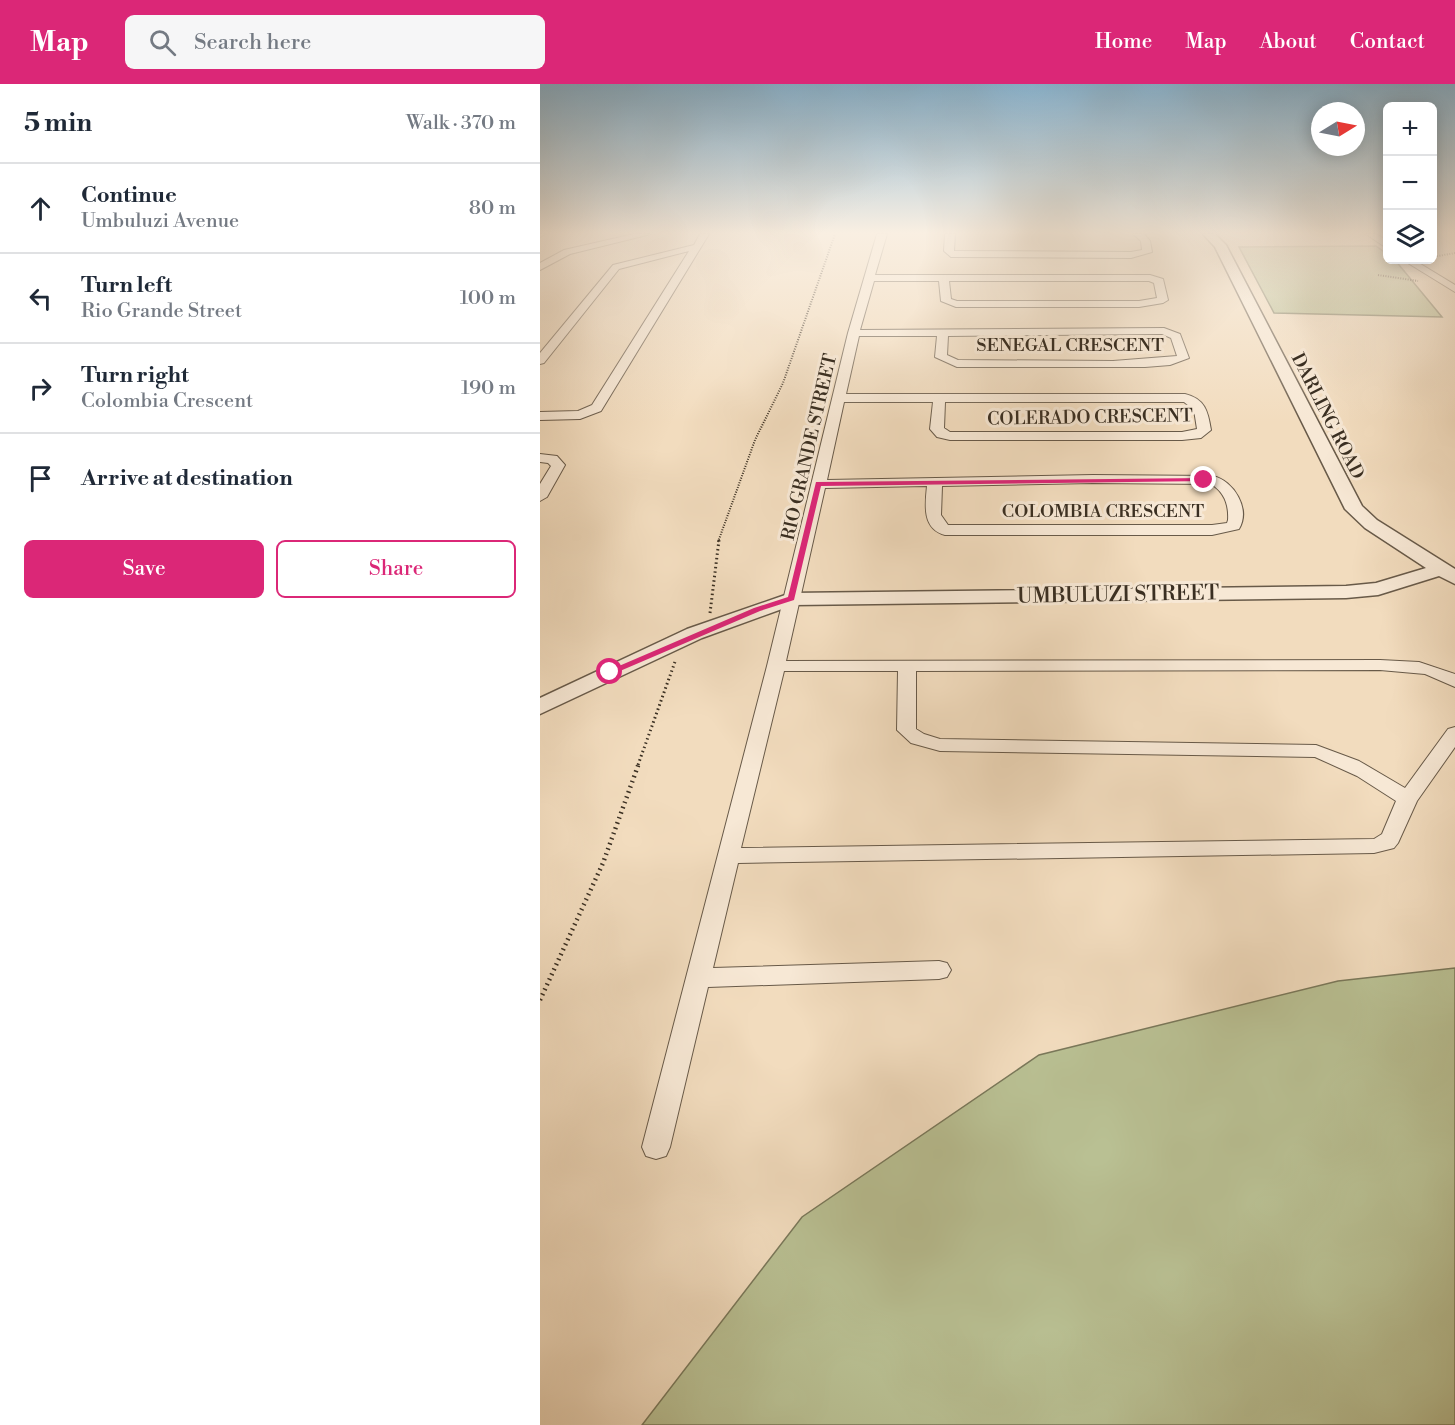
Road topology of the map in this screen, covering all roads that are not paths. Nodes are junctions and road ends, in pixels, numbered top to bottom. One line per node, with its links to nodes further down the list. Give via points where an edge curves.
1 (592, 297): 9 (street)
2 (666, 297): 12 (street, via 597,408 580,415)
3 (864, 297): 7 (street, RIO GRANDE STREET)
4 (946, 297): 5 (street, via 946,301 956,304 1139,304 1163,300)
5 (1162, 297)
6 (1246, 297): 17 (street, DARLING ROAD, via 1354,509)
7 (854, 333): 8 (street, SENEGAL CRESCENT); 10 (street, RIO GRANDE STREET)
8 (943, 333): 8 (street, SENEGAL CRESCENT, via 941,357 957,363 1146,363 1183,358 1176,336 1164,331)
9 (540, 361)
10 (838, 398): 11 (street, COLERADO CRESCENT); 15 (street, RIO GRANDE STREET)
11 (939, 398): 11 (street, COLERADO CRESCENT, via 937,429 950,436 1182,436 1204,430 1201,408 1194,400 1185,398)
12 (540, 416)
13 (540, 458): 16 (street, via 556,461 558,465)
14 (935, 481): 14 (street, COLOMBIA CRESCENT, via 933,519 937,527 945,530 1212,531 1230,528 1237,520 1231,492 1213,480); 15 (street, COLOMBIA CRESCENT)
15 (818, 484): 18 (street, RIO GRANDE STREET)
16 (540, 497)
17 (1448, 574): 18 (street, UMBULUZI STREET, via 1346,592)
18 (791, 599): 20 (street, RIO GRANDE STREET); 22 (street, UMBULUZI STREET, via 647,654)
19 (907, 665): 20 (street); 21 (street, via 1380,665 1437,671); 24 (street, via 907,730 922,742 1316,751 1357,766)
20 (776, 666): 25 (street, RIO GRANDE STREET)
21 (1455, 682)
22 (540, 706)
23 (1455, 733): 24 (street)
24 (1407, 799): 25 (street, via 1386,843 1358,848)
25 (728, 856): 27 (street, RIO GRANDE STREET)
26 (939, 970): 27 (street)
27 (698, 978): 28 (street, RIO GRANDE STREET)
28 (656, 1148)

